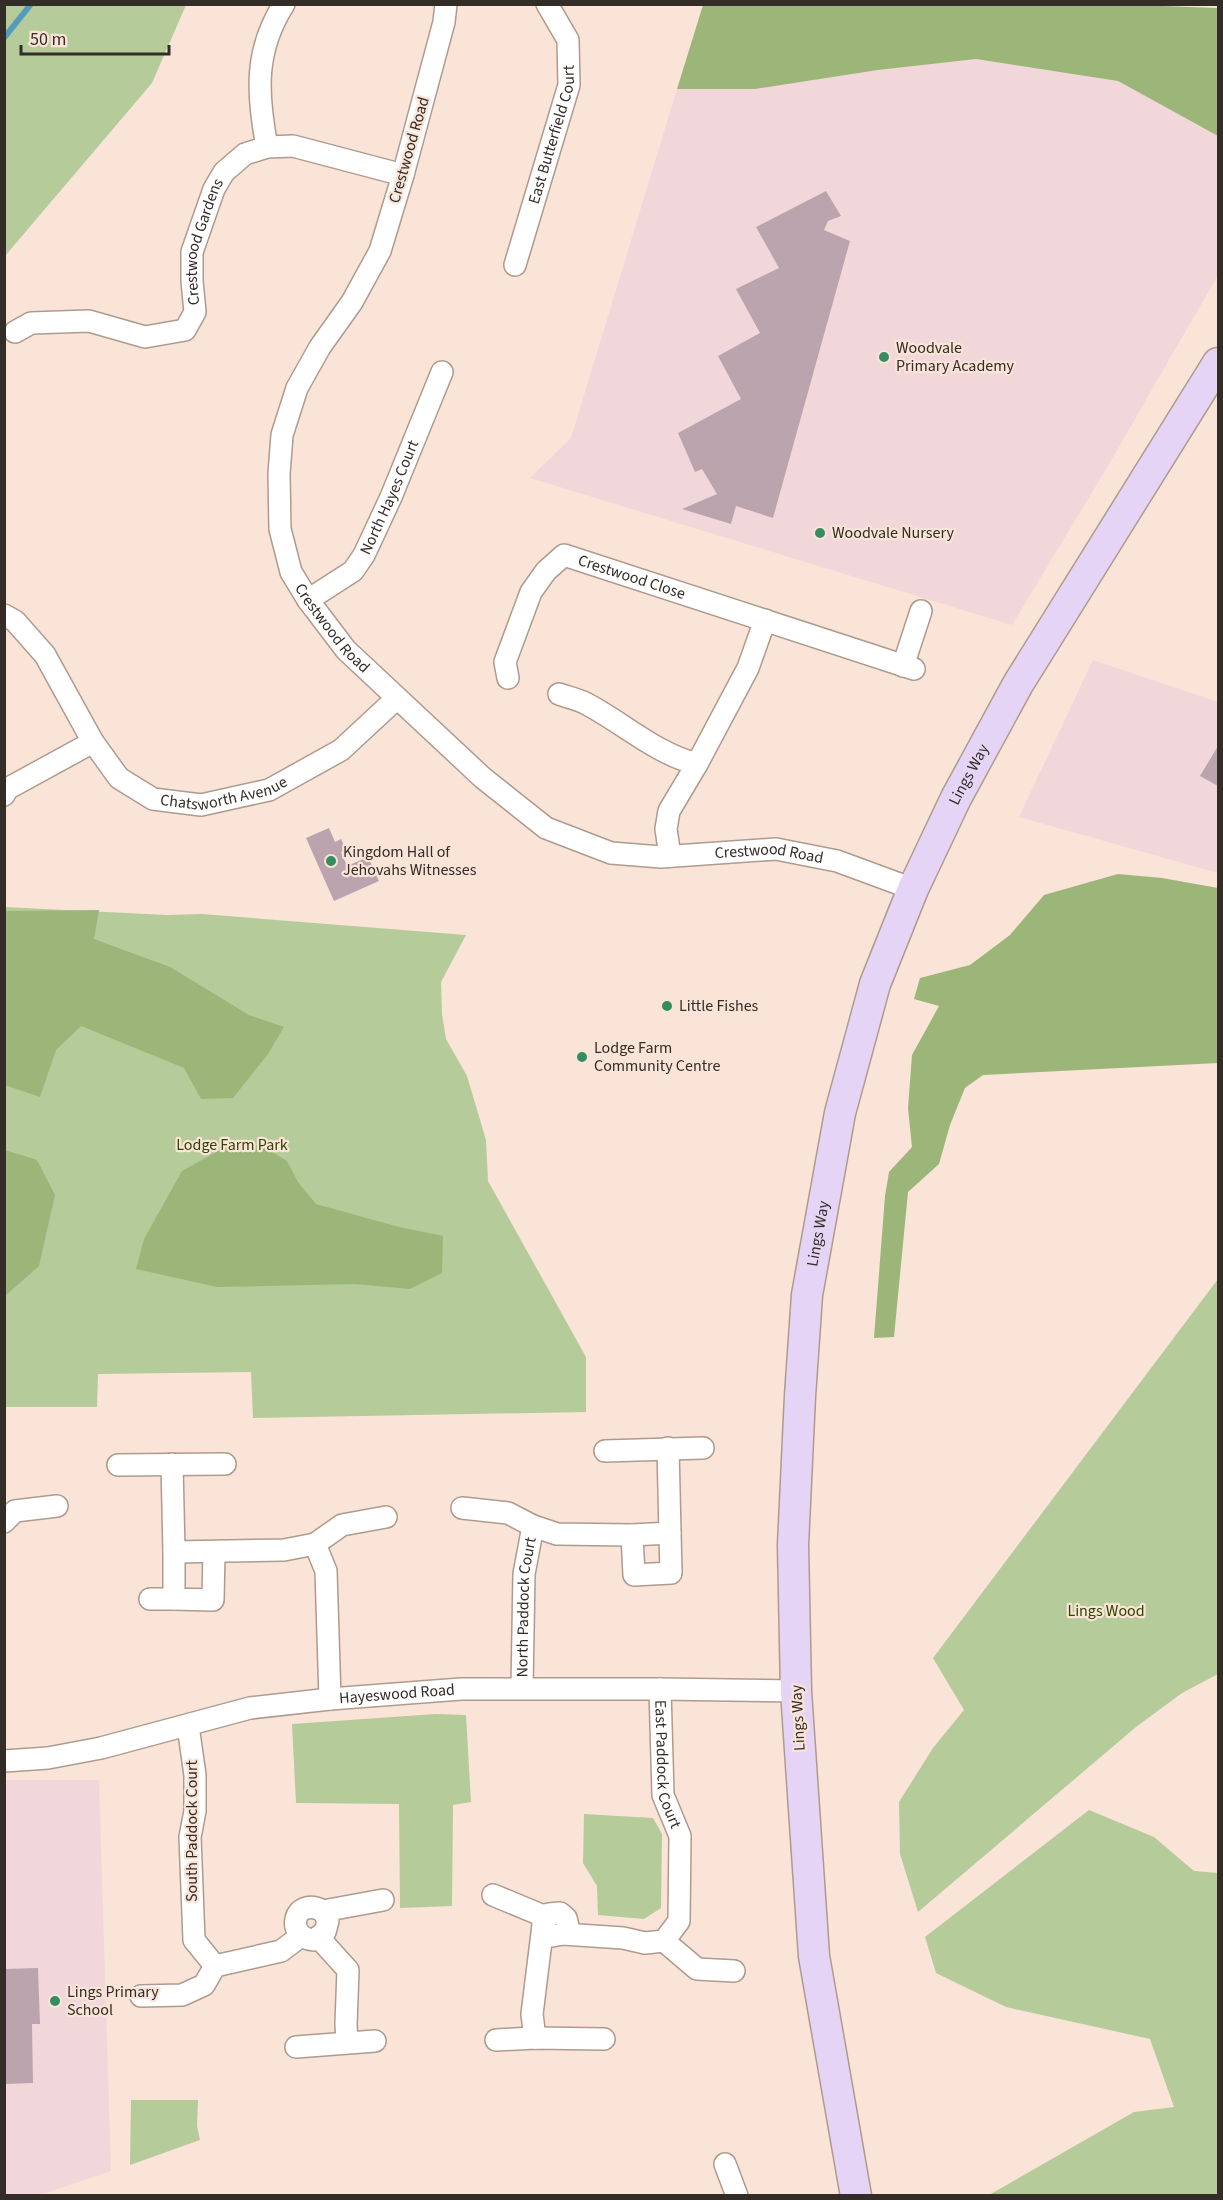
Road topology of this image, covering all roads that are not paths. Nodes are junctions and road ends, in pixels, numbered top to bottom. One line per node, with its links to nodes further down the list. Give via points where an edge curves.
1 (285, 4): 4 (street, via 275,18 261,60 260,109)
2 (446, 4): 5 (street, Crestwood Road)
3 (547, 4): 6 (street, East Butterfield Court, via 568,40 569,85)
4 (267, 147): 5 (street, Crestwood Gardens, via 293,146); 7 (street, Crestwood Gardens, via 245,154 224,172 214,189 192,252 195,312 185,330 145,337 89,321 31,323)
5 (403, 175): 10 (street, Crestwood Road, via 380,251 297,388 282,435 280,529 291,573)
6 (515, 265)
7 (15, 332)
8 (1218, 363): 21 (street, Lings Way, via 1018,684 956,798)
9 (442, 372): 10 (street, North Hayes Court, via 364,555 353,572)
10 (308, 600): 16 (street, Crestwood Road, via 346,650)
11 (921, 611): 13 (street, Crestwood Close, via 909,668)
12 (4, 615): 17 (street, Chatsworth Avenue, via 15,621 45,655)
13 (765, 620): 14 (street, Crestwood Close, via 564,555 531,592 505,662); 18 (street, via 748,668)
14 (508, 678)
15 (558, 694): 18 (street, via 584,702 632,733)
16 (396, 699): 17 (street, Chatsworth Avenue, via 341,750 269,790 201,805 153,799 119,778); 20 (street, Crestwood Road, via 483,778 546,828 611,853)
17 (93, 742): 19 (street, via 7,789)
18 (697, 764): 20 (street, via 669,811 666,829)
19 (4, 795)
20 (670, 856): 21 (street, Crestwood Road, via 776,849 837,861)
21 (913, 889): 42 (street, Lings Way, via 875,984 840,1113 807,1295 793,1545)
22 (668, 1448): 23 (street); 24 (street); 33 (street)
23 (703, 1448)
24 (605, 1450)
25 (172, 1464): 26 (street); 27 (street); 36 (street)
26 (225, 1464)
27 (118, 1465)
28 (57, 1506): 31 (street, via 15,1511)
29 (462, 1508): 32 (street, North Paddock Court, via 508,1513)
30 (386, 1517): 35 (street, via 342,1525)
31 (4, 1522)
32 (533, 1526): 34 (street, North Paddock Court, via 557,1534); 40 (street, North Paddock Court, via 525,1574)
33 (670, 1533): 34 (street, North Paddock Court); 34 (street, via 671,1573 634,1575)
34 (632, 1535)
35 (315, 1544): 37 (street, via 284,1550); 43 (street, via 326,1571)
36 (174, 1552): 37 (street); 39 (street)
37 (214, 1552): 39 (street, via 213,1600)
38 (150, 1599): 39 (street)
39 (174, 1599)
40 (522, 1688): 41 (street, Hayeswood Road); 43 (street, Hayeswood Road)
41 (660, 1689): 42 (street, Hayeswood Road); 51 (street, East Paddock Court, via 663,1795 680,1836 679,1922)
42 (796, 1691): 63 (street, Lings Way, via 814,1956)
43 (330, 1699): 44 (street, Hayeswood Road, via 250,1708)
44 (188, 1726): 45 (street, Hayeswood Road, via 101,1748); 52 (street, South Paddock Court, via 195,1775 190,1837 194,1940)
45 (4, 1761)
46 (493, 1895): 49 (street)
47 (382, 1900): 48 (street)
48 (322, 1911): 50 (street, via 326,1932); 50 (street, via 310,1907 295,1920 295,1926)
49 (545, 1921): 51 (street, via 546,1932 552,1936); 55 (street, via 532,2014)
50 (310, 1937): 52 (street, via 281,1951); 59 (street, via 348,1970)
51 (664, 1941): 53 (street, via 697,1969)
52 (215, 1966): 54 (street, via 204,1985 182,1995)
53 (734, 1971)
54 (141, 1996)
55 (535, 2038): 56 (street); 57 (street)
56 (604, 2039)
57 (496, 2040)
58 (375, 2041): 59 (street)
59 (347, 2042): 60 (street)
60 (296, 2047)
61 (725, 2164): 62 (street)
62 (737, 2196)
63 (856, 2196)

